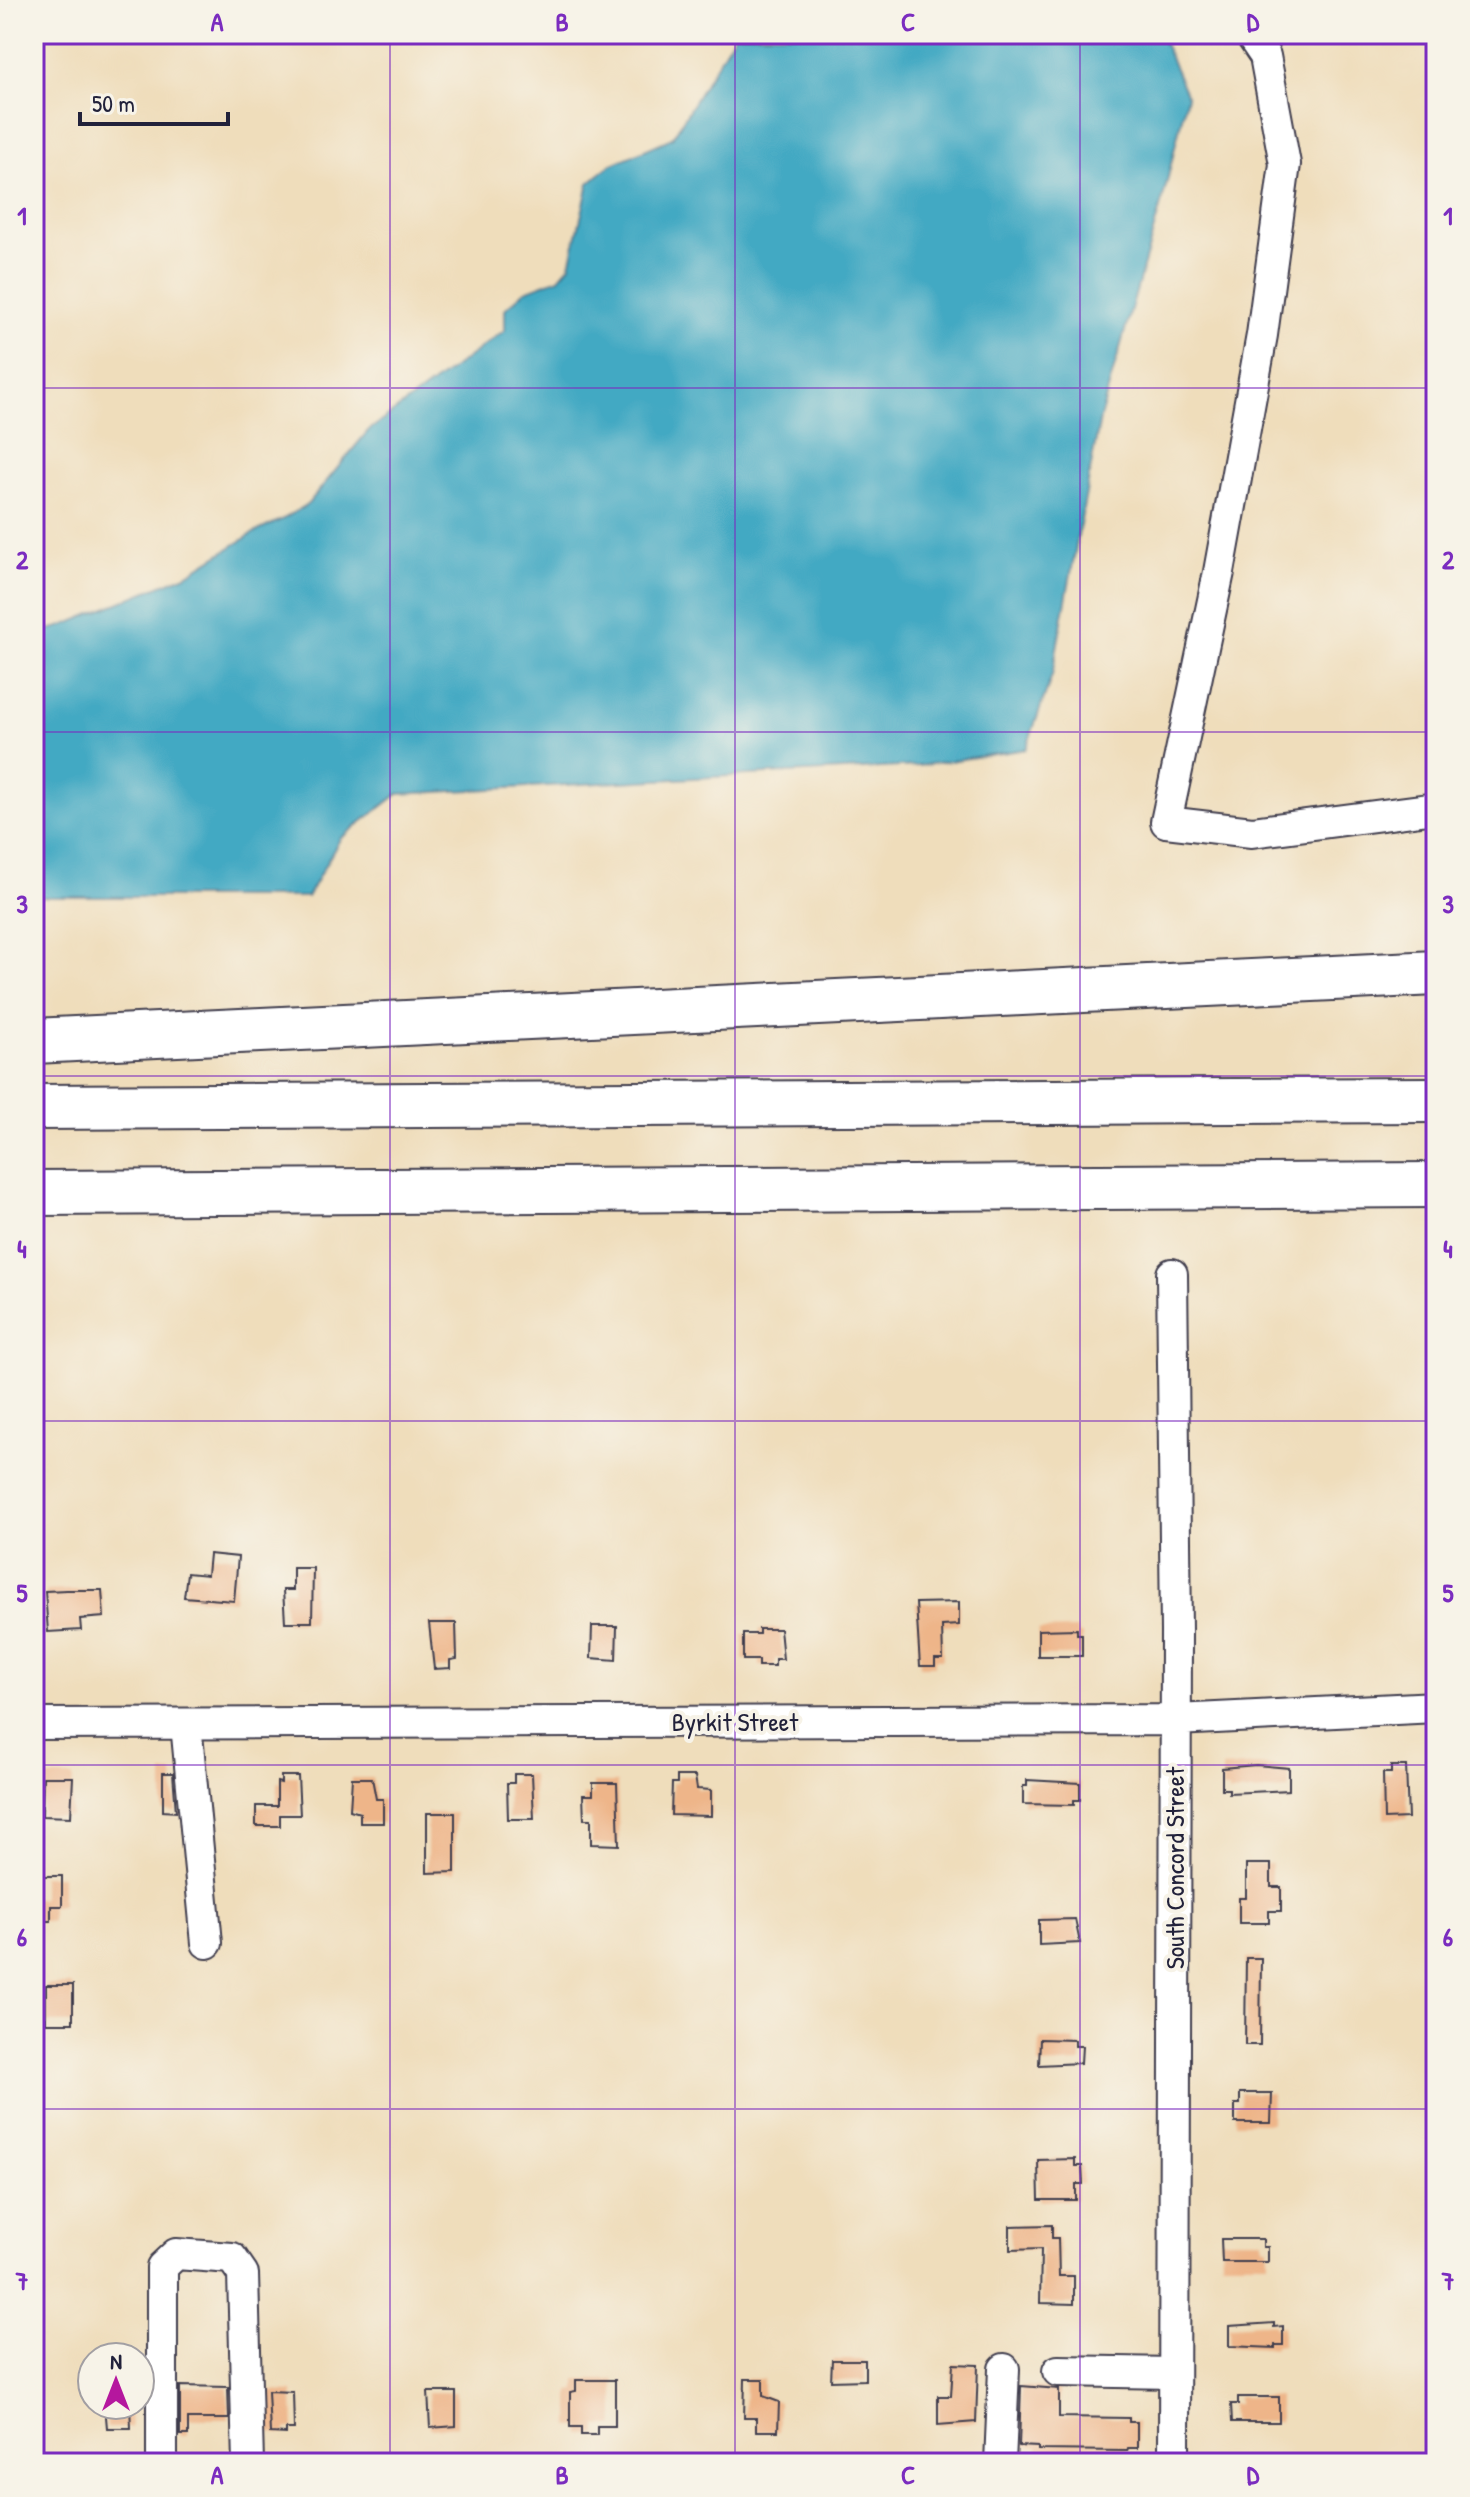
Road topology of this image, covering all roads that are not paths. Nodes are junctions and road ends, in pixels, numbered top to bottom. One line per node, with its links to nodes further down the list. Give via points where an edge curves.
1 (1250, 34): 2 (street, via 1265,56 1285,164 1262,335 1166,822 1252,832)
2 (1436, 808)
3 (1436, 973): 4 (highway)
4 (34, 1041)
5 (1436, 1090): 7 (highway)
6 (1436, 1100): 7 (highway)
7 (1276, 1102): 8 (highway)
8 (34, 1107)
9 (1436, 1185): 10 (highway)
10 (783, 1187): 11 (highway); 12 (highway)
11 (34, 1193)
12 (1436, 1214)
13 (1172, 1274): 15 (street, South Concord Street)
14 (1436, 1707): 15 (street, Byrkit Street)
15 (1176, 1720): 17 (street, Byrkit Street); 21 (street, South Concord Street)
16 (34, 1724): 17 (street, Byrkit Street)
17 (186, 1724): 18 (street)
18 (207, 1943)
19 (1004, 2369): 24 (street)
20 (1058, 2371): 21 (street)
21 (1174, 2373): 25 (street, South Concord Street)
22 (162, 2463): 23 (street, via 162,2267 176,2254 232,2258 243,2274)
23 (248, 2463)
24 (1000, 2463)
25 (1174, 2463)

